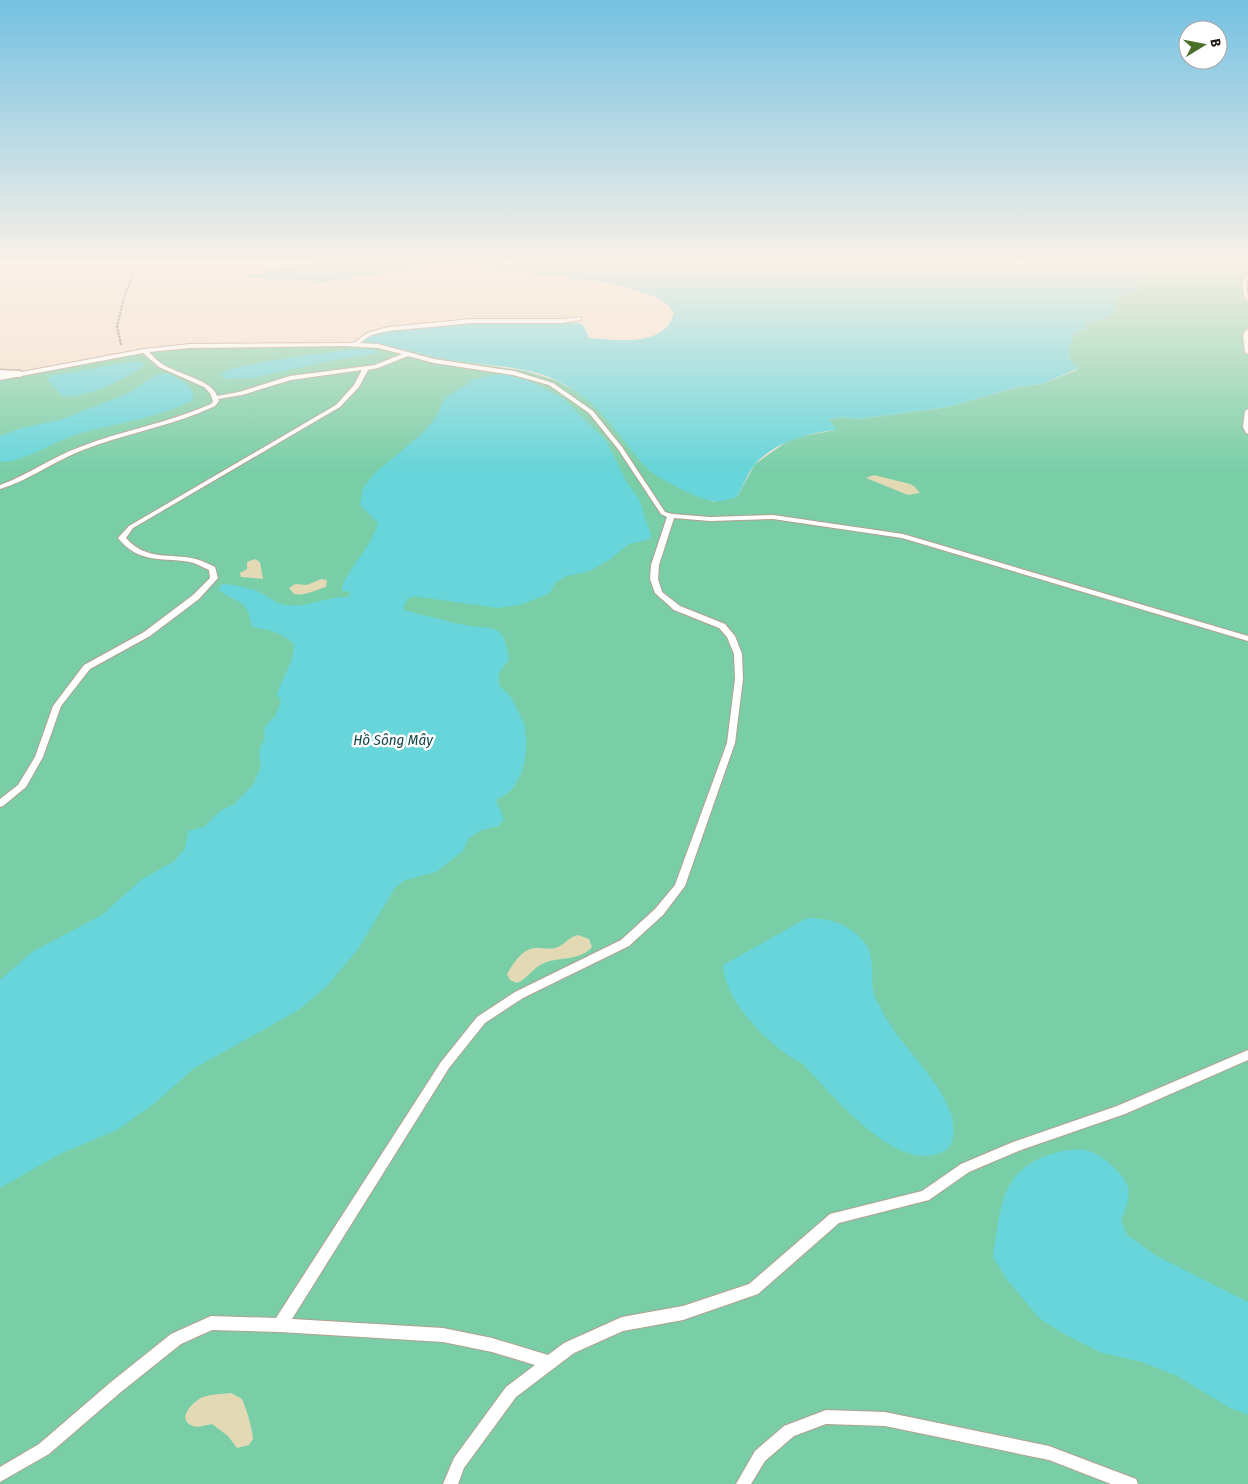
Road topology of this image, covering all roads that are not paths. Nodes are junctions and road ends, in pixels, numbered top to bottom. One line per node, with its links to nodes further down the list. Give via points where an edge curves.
1 (383, 330): 3 (lane, via 369,334)
2 (1248, 331): 5 (lane)
3 (356, 344): 4 (lane, via 204,346); 6 (lane)
4 (144, 351): 9 (lane); 11 (lane, via 161,366 206,386)
5 (1248, 352)
6 (407, 354): 7 (lane); 15 (lane, via 460,366 514,373 551,384 569,395 605,428 655,503 663,513)
7 (364, 370): 11 (lane, via 290,378 240,394); 17 (lane, via 357,386 338,406 131,527 122,538 128,546 155,557 196,562 212,569 214,578 196,597 147,634 87,667 56,706 39,757 21,787)
8 (0, 373): 9 (street)
9 (20, 374): 10 (lane)
10 (0, 378)
11 (215, 398): 14 (lane, via 213,405 198,412 79,449)
12 (1248, 411): 13 (lane)
13 (1248, 432)
14 (0, 487)
15 (671, 516): 16 (lane, via 710,519 773,517 903,536); 19 (lane, via 655,565 654,579 659,593 677,608 722,626 731,636 738,654 739,679 731,743 680,886 659,912 625,943 519,995 481,1020 445,1065)
16 (1248, 639)
17 (0, 804)
18 (1248, 1055): 20 (lane, via 1121,1110 965,1168 925,1196 835,1218 753,1289 682,1313 622,1324 570,1348)
19 (280, 1325): 20 (lane, via 443,1335 492,1345); 21 (lane, via 211,1323 176,1339 44,1449)
20 (550, 1363): 22 (lane, via 511,1392 459,1463)
21 (0, 1475)
22 (450, 1484)
23 (743, 1484): 24 (lane, via 760,1456 789,1431 826,1417 885,1418 1049,1453)
24 (1131, 1484)

